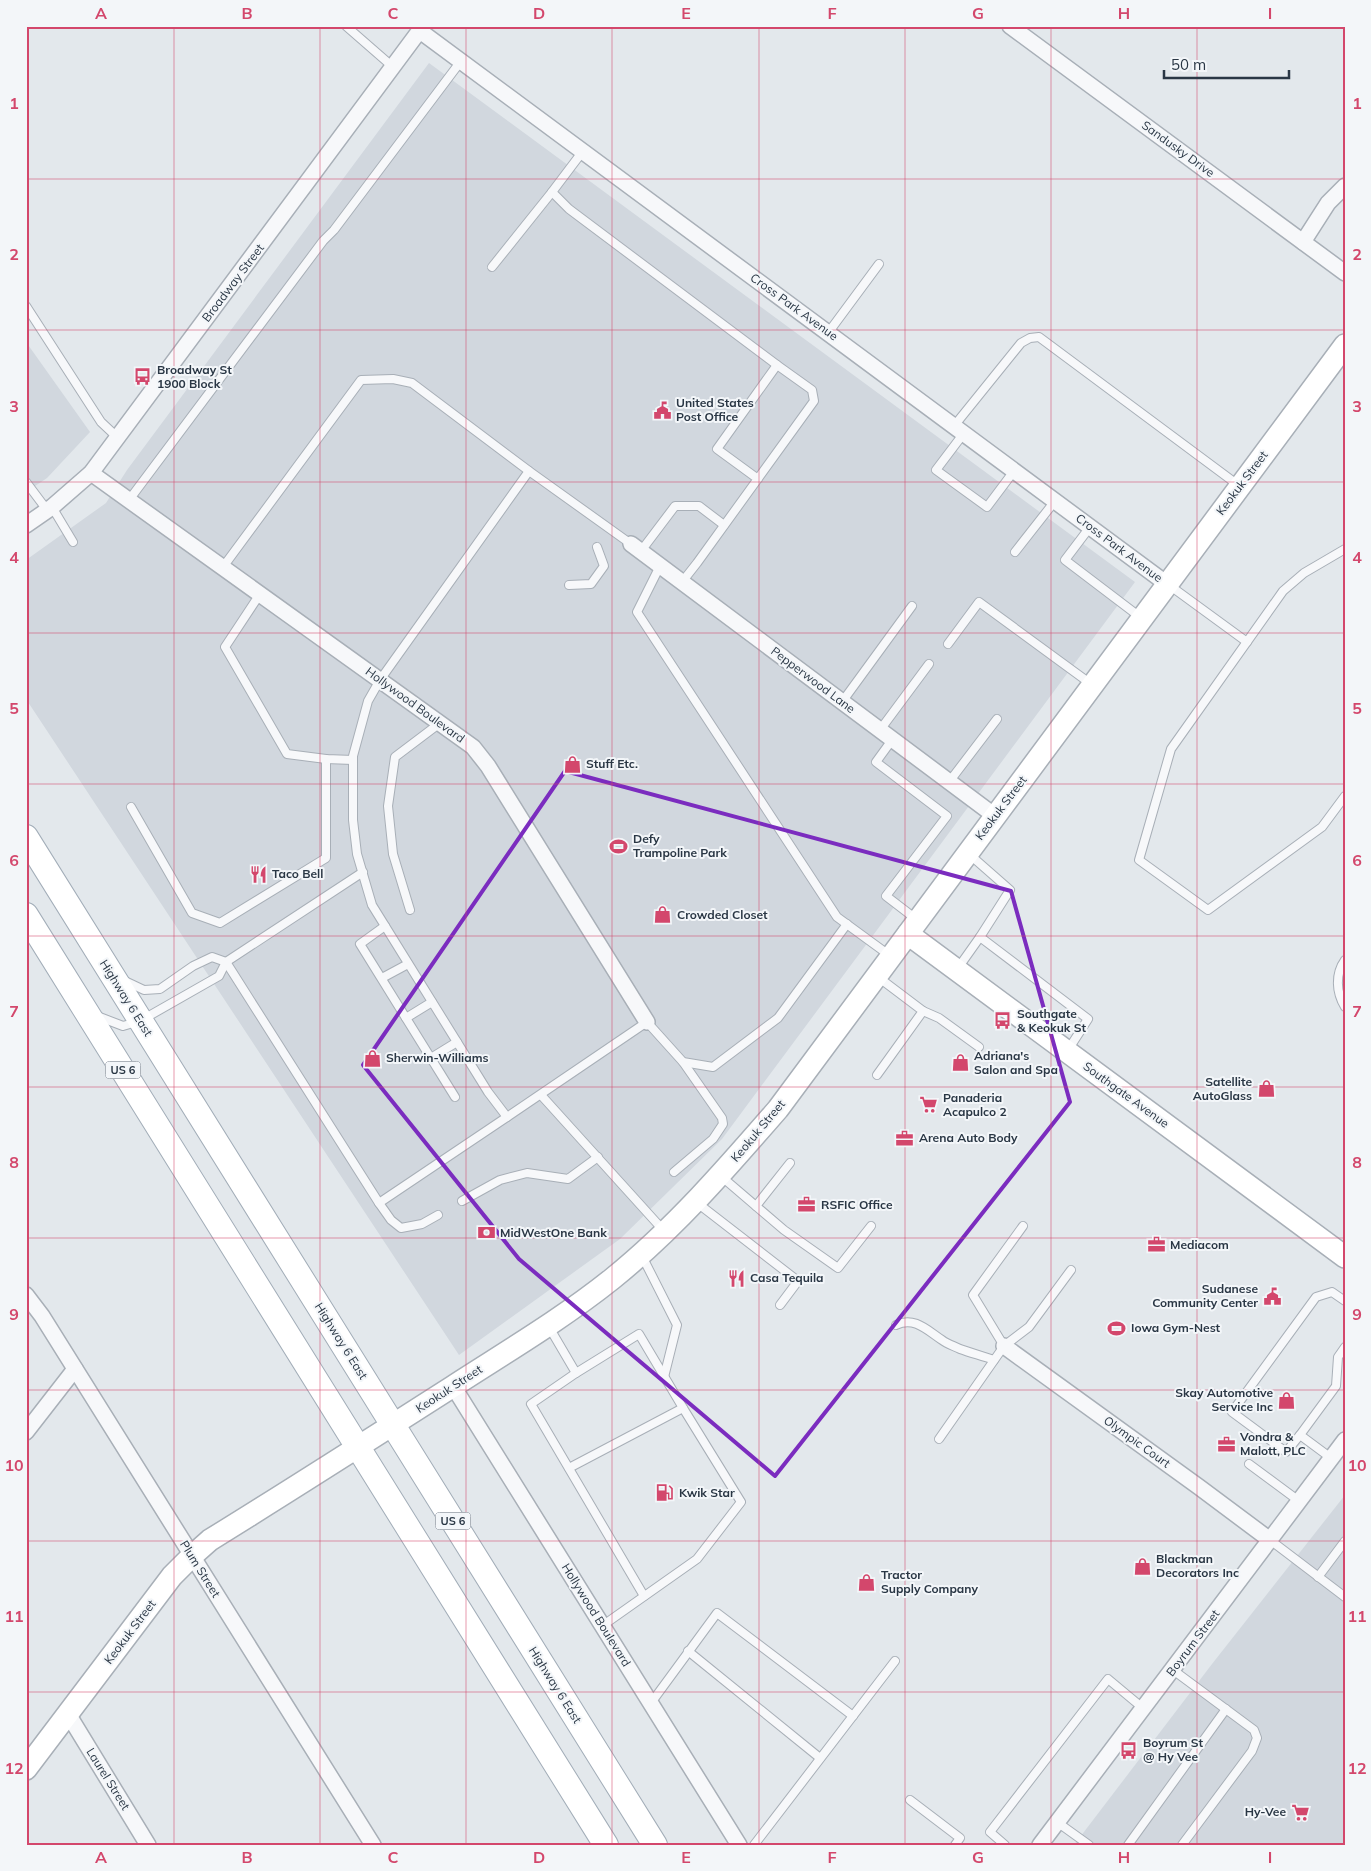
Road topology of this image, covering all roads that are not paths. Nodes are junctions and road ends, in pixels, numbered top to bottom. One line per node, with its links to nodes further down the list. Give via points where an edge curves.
1 (346, 26): 5 (lane)
2 (1010, 26): 9 (street, Sandusky Drive)
3 (422, 28): 4 (street, Cross Park Avenue); 5 (street, Broadway Street)
4 (461, 61): 6 (street, Cross Park Avenue); 25 (lane)
5 (393, 67): 18 (street, Broadway Street)
6 (583, 151): 8 (lane); 14 (street, Cross Park Avenue)
7 (1345, 186): 9 (street, via 1328,204)
8 (552, 192): 11 (lane); 16 (lane, via 569,209)
9 (1303, 242): 12 (street, Sandusky Drive)
10 (879, 264): 14 (lane)
11 (492, 268)
12 (1345, 273)
13 (26, 306): 18 (lane, via 100,422)
14 (828, 333): 17 (street, Cross Park Avenue)
15 (1345, 345): 24 (street, Keokuk Street)
16 (777, 365): 22 (lane, via 812,390 814,401); 22 (lane, via 717,449)
17 (959, 430): 20 (street, Cross Park Avenue); 20 (lane, via 936,470 987,507); 24 (lane, via 1021,343 1039,337)
18 (118, 438): 21 (street, Broadway Street)
19 (529, 471): 33 (lane); 37 (lane, via 412,383 393,379 361,380); 47 (lane)
20 (1014, 471): 26 (street, Cross Park Avenue)
21 (91, 473): 25 (street, Hollywood Boulevard); 27 (street, Broadway Street)
22 (758, 479): 29 (lane)
23 (26, 482): 27 (lane)
24 (1240, 486): 39 (street, Keokuk Street)
25 (129, 500): 37 (street, Hollywood Boulevard)
26 (1055, 500): 30 (street, Cross Park Avenue); 35 (lane)
27 (49, 509): 28 (street, Broadway Street); 31 (lane)
28 (26, 525)
29 (724, 525): 33 (lane, via 699,506 675,506); 38 (lane)
30 (1090, 527): 39 (street, Cross Park Avenue); 43 (lane, via 1065,560)
31 (73, 542)
32 (597, 547): 40 (lane, via 604,566 591,584)
33 (636, 548): 36 (street, Pepperwood Lane)
34 (1345, 549): 44 (lane, via 1304,573 1282,591)
35 (1015, 552)
36 (660, 566): 38 (street, Pepperwood Lane); 64 (lane, via 637,612 837,917)
37 (223, 567): 41 (street, Hollywood Boulevard)
38 (682, 582): 49 (street, Pepperwood Lane)
39 (1167, 584): 43 (street, Keokuk Street); 44 (lane)
40 (569, 585)
41 (260, 594): 47 (street, Hollywood Boulevard); 53 (lane, via 225,647 287,754)
42 (912, 606): 49 (lane)
43 (1142, 618): 48 (street, Keokuk Street)
44 (1248, 642): 56 (lane, via 1171,749 1139,860 1208,910 1322,827)
45 (948, 644): 48 (lane, via 979,602)
46 (929, 664): 52 (lane)
47 (380, 680): 51 (street, Hollywood Boulevard); 54 (lane, via 368,701)
48 (1092, 685): 58 (street, Keokuk Street)
49 (842, 702): 52 (street, Pepperwood Lane)
50 (997, 719): 55 (lane)
51 (440, 723): 62 (lane, via 395,757 388,806 393,854); 82 (street, Hollywood Boulevard, via 473,747 488,766)
52 (886, 735): 55 (street, Pepperwood Lane); 66 (lane, via 876,762 947,816 886,896)
53 (326, 760): 54 (lane); 57 (lane, via 326,858 220,923 192,913)
54 (353, 760): 61 (lane, via 353,820)
55 (949, 782): 58 (street, Pepperwood Lane)
56 (1345, 796)
57 (131, 807)
58 (995, 816): 60 (street, Keokuk Street)
59 (26, 837): 73 (main road, Highway 6 East / US 6)
60 (968, 853): 66 (street, Keokuk Street); 67 (lane, via 1010,890)
61 (363, 872): 65 (lane, via 372,905); 70 (lane)
62 (410, 910)
63 (26, 915): 79 (main road, US 6)
64 (847, 924): 68 (lane); 87 (lane, via 778,1018 713,1067)
65 (385, 926): 71 (lane); 75 (lane, via 360,944)
66 (913, 927): 68 (street, Keokuk Street); 72 (street, Southgate Avenue)
67 (980, 937): 72 (lane); 85 (lane, via 1088,1019)
68 (891, 956): 74 (street, Keokuk Street)
69 (1345, 960): 77 (lane, via 1338,974 1337,986)
70 (226, 962): 73 (lane, via 212,956 160,989 144,990); 81 (lane, via 219,976); 98 (lane)
71 (408, 964): 75 (lane); 76 (lane)
72 (956, 969): 85 (street, Southgate Avenue)
73 (108, 970): 81 (main road, Highway 6 East / US 6)
74 (876, 976): 78 (lane); 95 (street, Keokuk Street, via 778,1109)
75 (382, 978): 80 (lane)
76 (432, 1002): 80 (lane); 83 (lane)
77 (1345, 1007)
78 (923, 1011): 84 (lane, via 939,1018); 88 (lane)
79 (87, 1012): 81 (lane, via 123,1026); 125 (main road, US 6)
80 (406, 1018): 86 (lane)
81 (140, 1021): 120 (main road, Highway 6 East / US 6)
82 (647, 1022): 87 (lane); 89 (lane)
83 (457, 1042): 86 (lane); 91 (lane)
84 (979, 1047)
85 (1066, 1051): 105 (street, Southgate Avenue)
86 (431, 1058): 90 (lane)
87 (682, 1062): 94 (lane, via 723,1124 713,1140)
88 (877, 1075)
89 (542, 1095): 91 (lane); 92 (lane)
90 (455, 1097)
91 (507, 1118): 98 (lane)
92 (598, 1157): 96 (lane, via 568,1179 527,1173 500,1180); 103 (lane)
93 (790, 1163): 99 (lane)
94 (674, 1172)
95 (720, 1175): 97 (street, Keokuk Street); 99 (lane)
96 (462, 1201)
97 (696, 1202): 103 (street, Keokuk Street); 109 (lane, via 798,1281)
98 (379, 1203): 100 (lane, via 401,1228 422,1224)
99 (756, 1206): 101 (lane, via 838,1268)
100 (438, 1215)
101 (871, 1226)
102 (1023, 1226): 112 (lane, via 973,1295)
103 (666, 1232): 104 (street, Keokuk Street)
104 (641, 1253): 110 (street, Keokuk Street, via 600,1288); 117 (lane, via 677,1325)
105 (1345, 1257)
106 (1071, 1270): 112 (lane, via 1029,1327)
107 (26, 1295): 115 (street, Plum Street)
108 (1345, 1302): 122 (lane, via 1332,1292 1316,1297 1232,1412 1286,1452)
109 (780, 1305)
110 (548, 1325): 116 (lane); 118 (street, Keokuk Street)
111 (896, 1325): 114 (lane, via 904,1321 914,1322 961,1350)
112 (1004, 1346): 114 (lane); 130 (street, Olympic Court)
113 (1345, 1347): 122 (lane, via 1338,1357 1336,1386)
114 (994, 1360): 123 (lane)
115 (75, 1369): 121 (street); 132 (street, Plum Street)
116 (576, 1374): 117 (lane, via 639,1334); 128 (lane, via 531,1404)
117 (664, 1377): 119 (lane)
118 (453, 1386): 120 (street, Keokuk Street); 136 (street, Hollywood Boulevard)
119 (683, 1408): 128 (lane); 134 (lane, via 741,1502 698,1558)
120 (393, 1425): 125 (street, Keokuk Street); 152 (main road, Highway 6 East / US 6)
121 (26, 1432)
122 (1300, 1435): 126 (lane)
123 (939, 1439)
124 (1345, 1440): 126 (street, Boyrum Street)
125 (359, 1447): 132 (street, Keokuk Street, via 210,1540); 151 (main road, US 6)
126 (1331, 1458): 129 (street, Boyrum Street)
127 (1249, 1464): 129 (lane)
128 (569, 1468): 134 (lane)
129 (1299, 1501): 130 (street, Boyrum Street)
130 (1270, 1540): 133 (lane); 139 (street, Boyrum Street)
131 (1345, 1541): 133 (lane)
132 (192, 1556): 143 (street, Keokuk Street, via 172,1576); 150 (street, Plum Street)
133 (1318, 1578): 135 (lane)
134 (644, 1596): 136 (lane)
135 (1345, 1597)
136 (602, 1626): 140 (street, Hollywood Boulevard)
137 (688, 1651): 140 (lane); 144 (lane, via 717,1613); 145 (lane)
138 (895, 1661): 144 (lane)
139 (1173, 1670): 141 (street, Boyrum Street); 142 (lane)
140 (651, 1703): 153 (street, Hollywood Boulevard)
141 (1144, 1709): 148 (street, Boyrum Street); 156 (lane, via 1108,1679 990,1832)
142 (1226, 1709): 159 (lane); 160 (lane, via 1254,1730 1256,1743)
143 (68, 1714): 146 (street, Keokuk Street); 149 (street, Laurel Street)
144 (853, 1716): 145 (lane)
145 (820, 1758): 154 (lane)
146 (26, 1769)
147 (910, 1800): 155 (lane, via 960,1838)
148 (1057, 1822): 157 (street, Boyrum Street); 158 (lane)
149 (148, 1845)
150 (373, 1845)
151 (606, 1845)
152 (655, 1845)
153 (739, 1845)
154 (754, 1845)
155 (956, 1845)
156 (1005, 1845)
157 (1040, 1845)
158 (1089, 1845)
159 (1128, 1845)
160 (1182, 1845)

